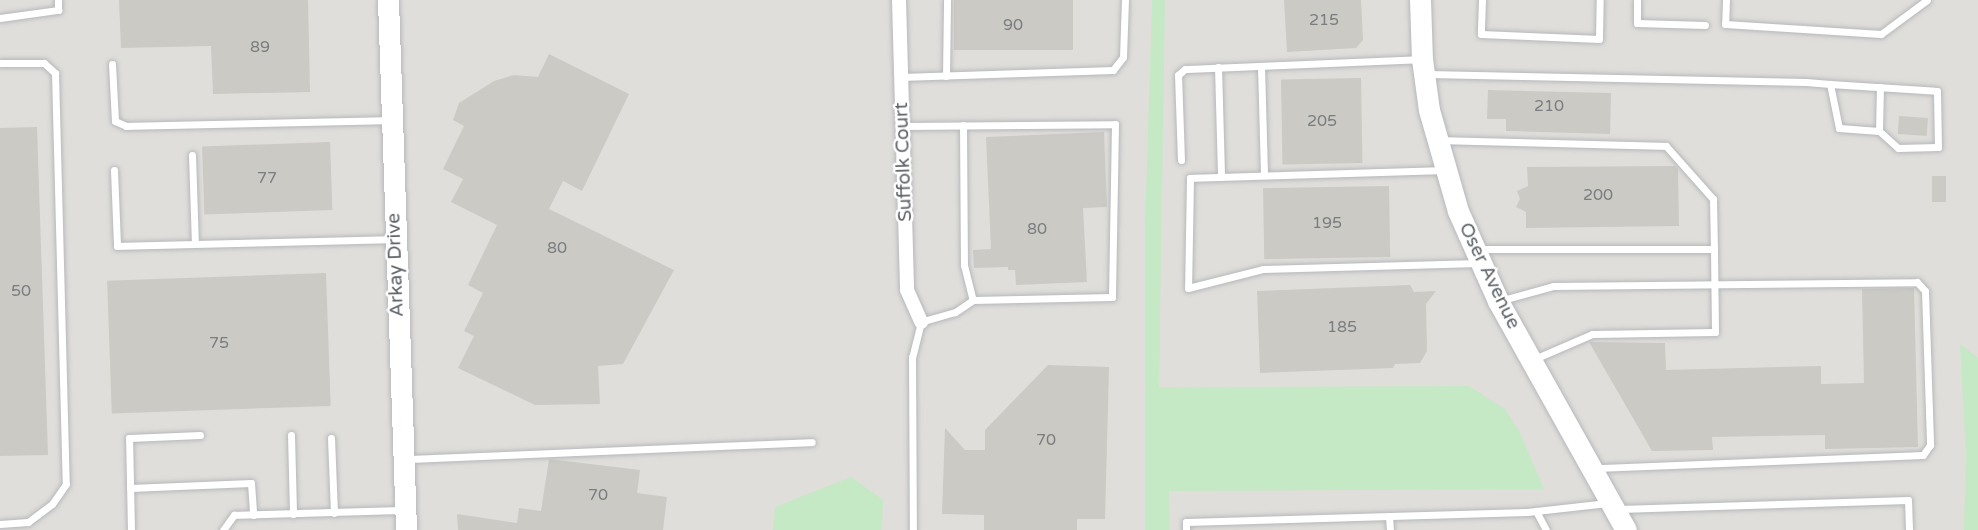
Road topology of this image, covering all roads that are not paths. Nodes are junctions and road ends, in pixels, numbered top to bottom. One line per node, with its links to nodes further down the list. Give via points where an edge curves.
1 (58, 0): 12 (lane, via 58,10)
2 (388, 0): 23 (street, Arkay Drive)
3 (900, 0): 20 (street, Suffolk Court)
4 (947, 0): 19 (lane)
5 (1125, 0): 19 (lane, via 1123,57 1113,70)
6 (1420, 0): 17 (street, Oser Avenue)
7 (1482, 0): 8 (lane, via 1481,34 1599,39)
8 (1600, 0)
9 (1637, 0): 13 (lane, via 1637,23)
10 (1726, 0): 11 (lane, via 1725,24 1881,34)
11 (1927, 0)
12 (0, 18)
13 (1704, 25)
14 (0, 63): 57 (lane, via 44,63 55,73 66,484 52,504 28,523)
15 (112, 64): 23 (lane, via 114,121 126,126)
16 (1261, 66): 17 (lane); 18 (lane); 32 (lane)
17 (1423, 66): 21 (lane); 27 (street, Oser Avenue)
18 (1218, 67): 29 (lane, via 1185,69 1178,75); 33 (lane)
19 (946, 76): 20 (lane)
20 (901, 77): 25 (street, Suffolk Court)
21 (1830, 84): 22 (lane); 26 (lane, via 1839,128)
22 (1880, 87): 26 (lane); 26 (lane, via 1937,91 1938,147 1898,148)
23 (392, 120): 34 (street, Arkay Drive)
24 (963, 125): 25 (lane); 39 (lane, via 964,265); 39 (lane, via 1115,124 1112,297)
25 (902, 126): 41 (street, Suffolk Court, via 907,290)
26 (1879, 131)
27 (1437, 140): 31 (street, Oser Avenue); 36 (lane, via 1666,146 1713,199)
28 (192, 155): 35 (lane)
29 (1181, 160)
30 (114, 170): 35 (lane, via 117,246)
31 (1445, 170): 32 (lane); 37 (street, Oser Avenue)
32 (1264, 175): 33 (lane)
33 (1221, 177): 37 (lane, via 1190,178 1188,288 1263,270)
34 (396, 239): 35 (lane); 47 (street, Arkay Drive)
35 (195, 244)
36 (1714, 249): 37 (lane); 38 (lane)
37 (1477, 256): 40 (street, Oser Avenue)
38 (1714, 284): 40 (lane, via 1553,286); 42 (lane, via 1715,332 1592,334); 48 (lane, via 1917,282 1925,291 1930,445 1923,455)
39 (973, 300): 41 (lane, via 955,312)
40 (1498, 301): 42 (street, Oser Avenue)
41 (920, 322): 60 (lane, via 912,358)
42 (1532, 360): 48 (street, Oser Avenue)
43 (201, 435): 49 (lane, via 129,438)
44 (291, 435): 53 (lane)
45 (331, 438): 52 (lane)
46 (812, 442): 47 (lane)
47 (403, 459): 56 (street, Arkay Drive)
48 (1591, 468): 50 (street, Oser Avenue)
49 (130, 488): 54 (lane, via 251,483); 58 (lane)
50 (1613, 506): 51 (lane); 64 (street, Oser Avenue); 65 (lane, via 1908,500)
51 (1536, 511): 55 (lane); 63 (lane)
52 (334, 513): 53 (lane); 56 (lane)
53 (293, 514): 54 (lane)
54 (253, 515): 59 (lane, via 234,515)
55 (1389, 516): 61 (lane, via 1186,522); 62 (lane)
56 (406, 520)
57 (0, 524)
58 (131, 530)
59 (223, 530)
60 (913, 530)
61 (1186, 530)
62 (1390, 530)
63 (1546, 530)
64 (1626, 530)
65 (1909, 530)

